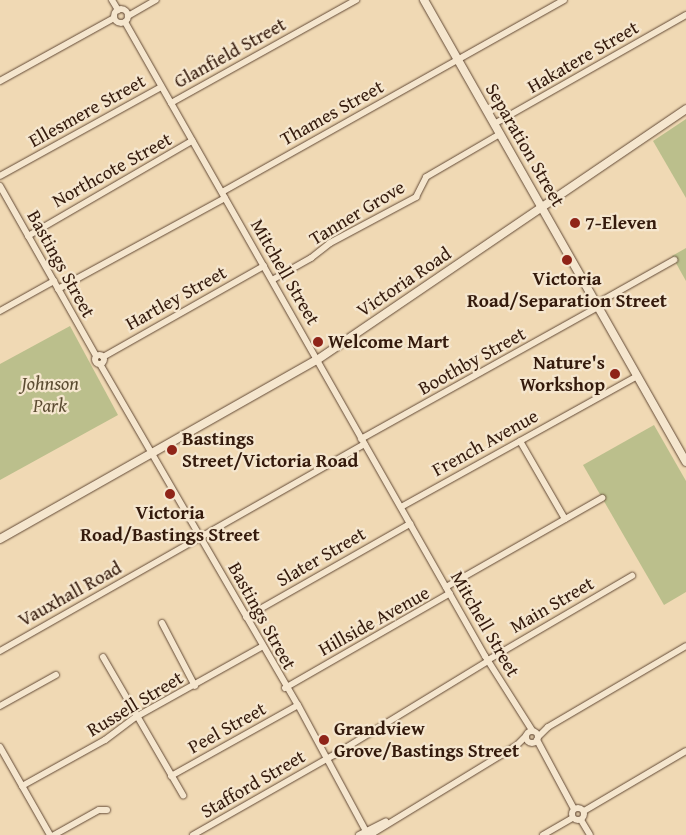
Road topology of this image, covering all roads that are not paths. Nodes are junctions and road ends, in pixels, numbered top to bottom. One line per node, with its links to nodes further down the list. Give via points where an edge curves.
1 (112, 0): 6 (street)
2 (156, 0): 9 (street)
3 (356, 0): 13 (street, Glanfield Street)
4 (424, 0): 10 (street, Separation Street)
5 (564, 0): 10 (street, Thames Street)
6 (118, 10): 8 (street); 9 (street, via 125,11)
7 (686, 15): 15 (street, Hakatere Street)
8 (114, 18): 9 (street, via 119,23); 11 (street)
9 (126, 19): 12 (street, Mitchell Street)
10 (458, 60): 15 (street, Separation Street); 20 (street, Thames Street)
11 (0, 82)
12 (161, 86): 13 (street, Mitchell Street); 18 (street, Ellesmere Street)
13 (171, 103): 17 (street, Mitchell Street)
14 (686, 110): 22 (street, Victoria Road)
15 (494, 124): 16 (street, Separation Street)
16 (500, 134): 22 (street, Separation Street); 26 (street, Tanner Grove, via 426,177 416,197 330,243)
17 (192, 141): 20 (street, Mitchell Street); 23 (street, Northcote Street)
18 (0, 177)
19 (0, 186): 21 (street, Bastings Street)
20 (223, 195): 25 (street, Mitchell Street); 28 (street, Thames Street)
21 (2, 196): 23 (street, Bastings Street)
22 (543, 209): 29 (street, Separation Street); 32 (street, Victoria Road)
23 (27, 234): 27 (street, Bastings Street)
24 (674, 260): 29 (street, Boothby Street)
25 (264, 266): 26 (street, Mitchell Street); 31 (street, Hartley Street)
26 (272, 280): 32 (street, Mitchell Street)
27 (54, 281): 28 (street, Bastings Street); 30 (street)
28 (58, 289): 31 (street, Bastings Street)
29 (597, 306): 33 (street, Separation Street); 35 (street, Boothby Street)
30 (0, 311)
31 (100, 359): 36 (street, Bastings Street)
32 (317, 360): 35 (street, Mitchell Street); 36 (street, Victoria Road)
33 (637, 376): 34 (street, French Avenue); 37 (street, Separation Street)
34 (520, 441): 39 (street, French Avenue); 40 (street)
35 (363, 442): 39 (street, Mitchell Street); 42 (street, Vauxhall Road)
36 (152, 453): 42 (street, Bastings Street); 43 (street, Victoria Road)
37 (686, 462)
38 (602, 498): 40 (street, Hillside Avenue)
39 (401, 507): 41 (street, Mitchell Street)
40 (565, 519): 45 (street, Hillside Avenue)
41 (410, 524): 45 (street, Mitchell Street); 47 (street, Slater Street)
42 (201, 537): 47 (street, Bastings Street); 51 (street, Vauxhall Road)
43 (0, 539)
44 (632, 576): 53 (street, Main Street)
45 (446, 587): 46 (street, Mitchell Street)
46 (450, 593): 53 (street, Mitchell Street); 57 (street, Hillside Avenue)
47 (246, 617): 49 (street, Bastings Street)
48 (162, 623): 56 (street)
49 (263, 646): 56 (street, Russell Street); 57 (street, Bastings Street)
50 (686, 646): 61 (street)
51 (0, 651)
52 (103, 656): 60 (street)
53 (489, 662): 54 (street, Main Street); 61 (street, Mitchell Street)
54 (472, 674): 64 (street, Stafford Street)
55 (56, 675): 59 (street)
56 (195, 686): 60 (street, Russell Street)
57 (285, 688): 58 (street, Bastings Street)
58 (298, 705): 64 (street, Bastings Street); 65 (street, Peel Street)
59 (0, 706)
60 (136, 717): 65 (street); 66 (street, Russell Street, via 105,740)
61 (532, 737): 68 (street, Mitchell Street); 73 (street)
62 (0, 747): 66 (street)
63 (686, 751): 70 (street)
64 (326, 757): 73 (street, Bastings Street); 76 (street, Stafford Street)
65 (171, 776): 67 (street)
66 (22, 786): 74 (street)
67 (183, 795)
68 (574, 809): 70 (street); 71 (street)
69 (107, 810): 75 (street, via 99,810)
70 (584, 811): 72 (street)
71 (572, 818): 72 (street); 78 (street)
72 (581, 820): 79 (street)
73 (370, 832): 77 (street)
74 (50, 835)
75 (54, 835)
76 (193, 835)
77 (359, 835)
78 (543, 835)
79 (590, 835)

